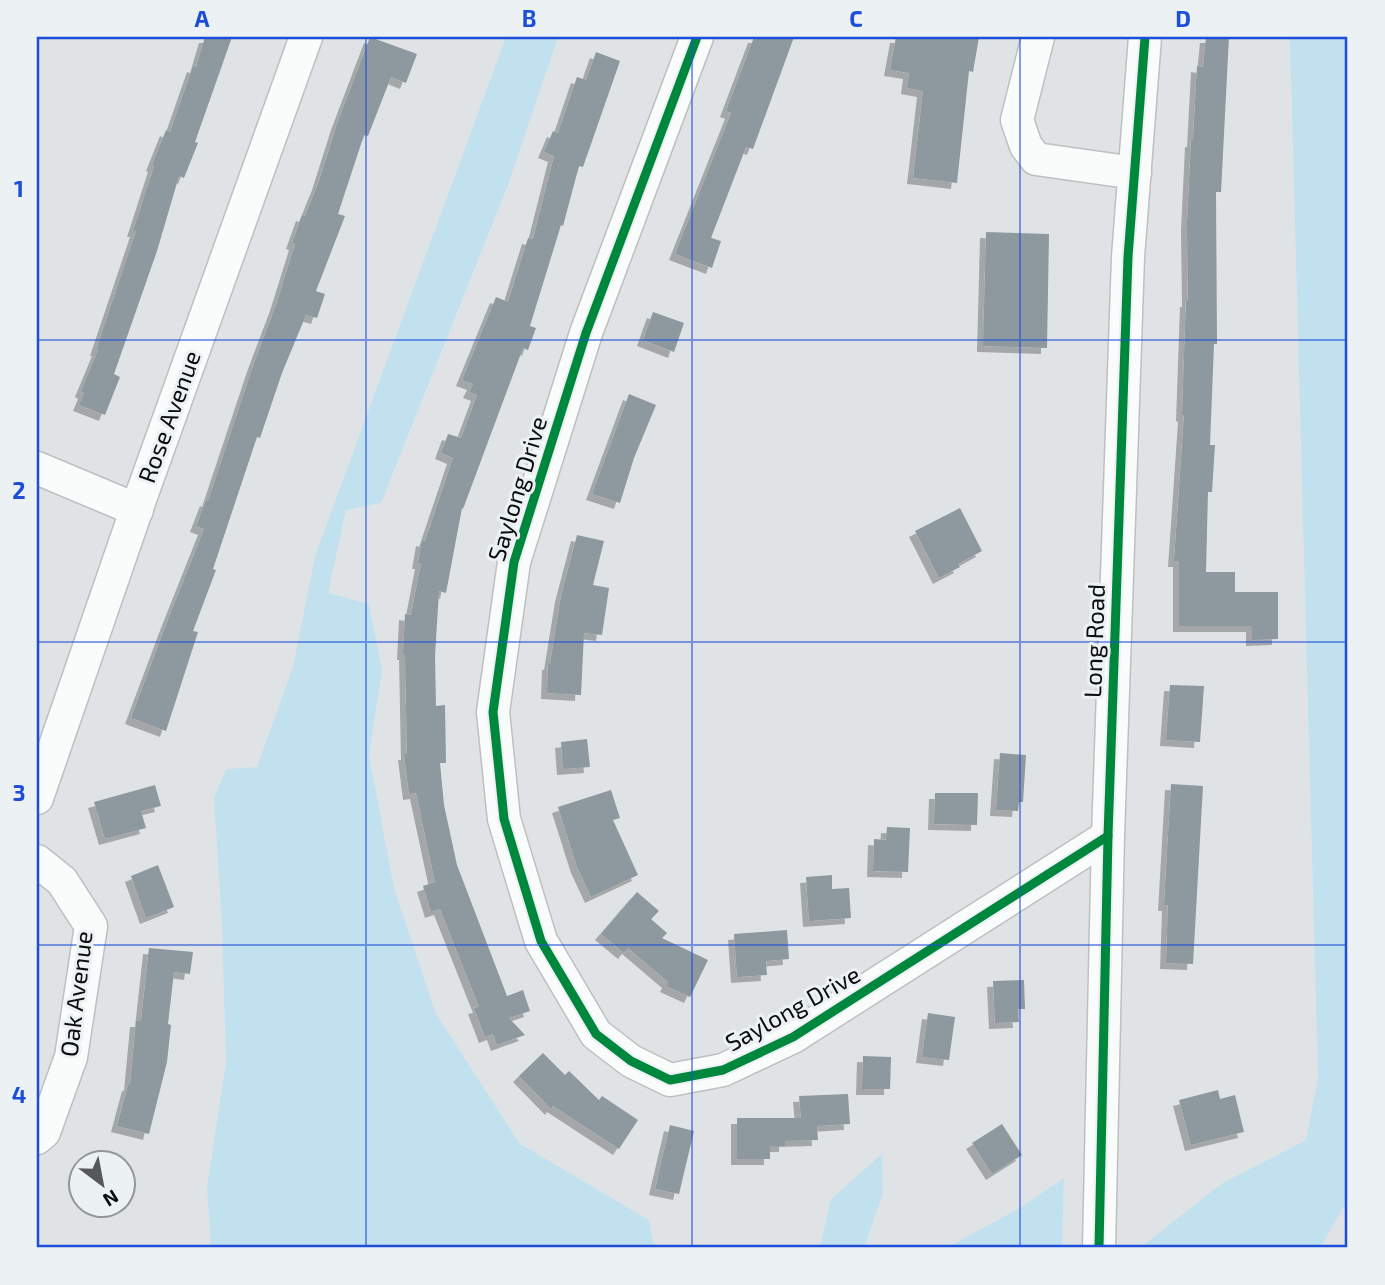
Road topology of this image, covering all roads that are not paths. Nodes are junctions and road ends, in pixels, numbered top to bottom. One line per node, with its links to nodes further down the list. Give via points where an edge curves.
1 (306, 37): 7 (street, Rose Avenue)
2 (697, 37): 9 (street, Saylong Drive, via 586,333 514,562 494,712 504,820 541,940 596,1034 631,1061 670,1080 723,1070 793,1037)
3 (1038, 37): 5 (street, via 1017,120 1026,146 1036,159)
4 (1145, 37): 5 (street, Long Road)
5 (1135, 173): 9 (street, Long Road, via 1128,257)
6 (37, 468): 7 (street)
7 (136, 510): 8 (street, Rose Avenue)
8 (37, 798)
9 (1108, 836): 12 (street, Long Road)
10 (37, 861): 11 (street, Oak Avenue, via 62,881 91,926 71,1057 44,1132)
11 (37, 1138)
12 (1099, 1248)

